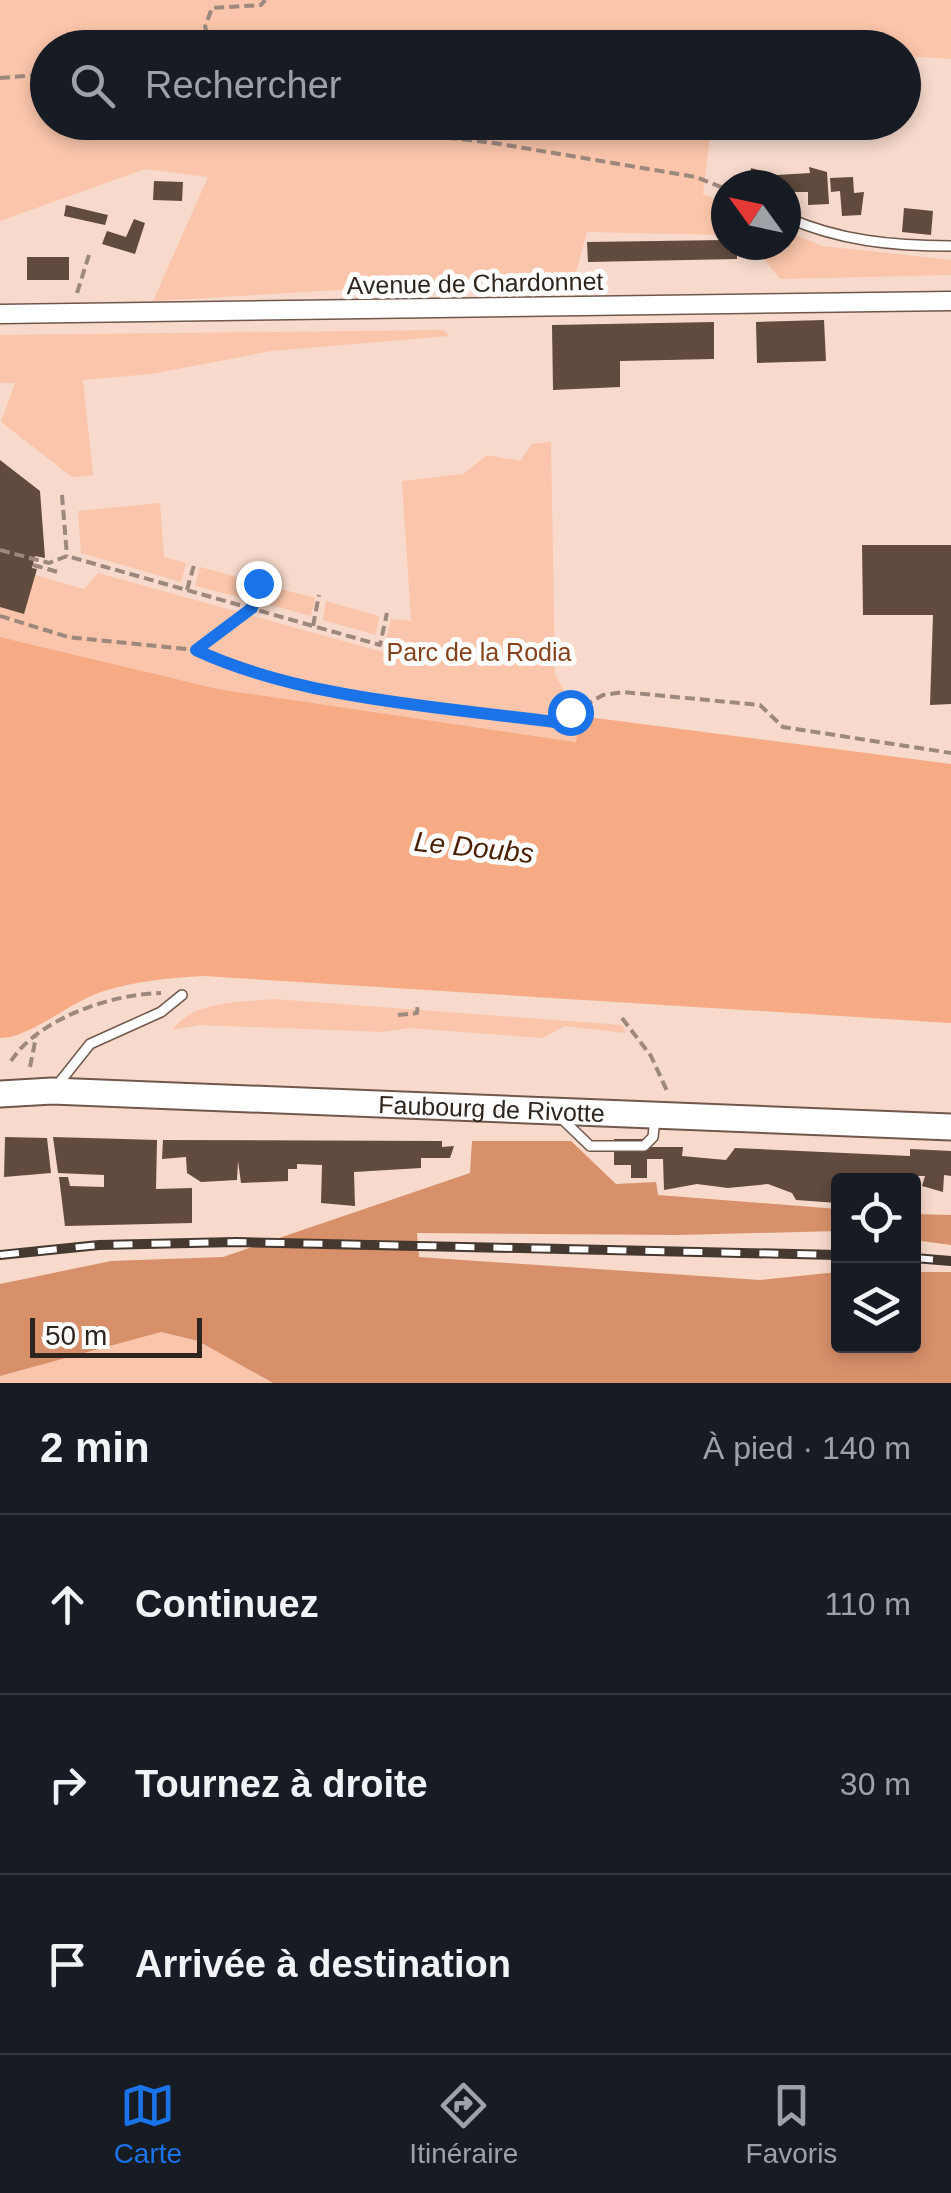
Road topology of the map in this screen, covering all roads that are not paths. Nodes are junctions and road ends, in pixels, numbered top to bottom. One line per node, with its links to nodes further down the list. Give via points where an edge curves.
1 (801, 222): 2 (lane, via 899,246)
2 (951, 246)
3 (951, 301): 4 (street, Avenue de Chardonnet)
4 (0, 314)
5 (182, 994): 6 (lane, via 161,1012 90,1044)
6 (38, 1085): 7 (main road, Faubourg de Rivotte); 8 (main road, Faubourg de Rivotte); 9 (main road, Faubourg de Rivotte)
7 (0, 1086)
8 (0, 1094)
9 (951, 1128)

